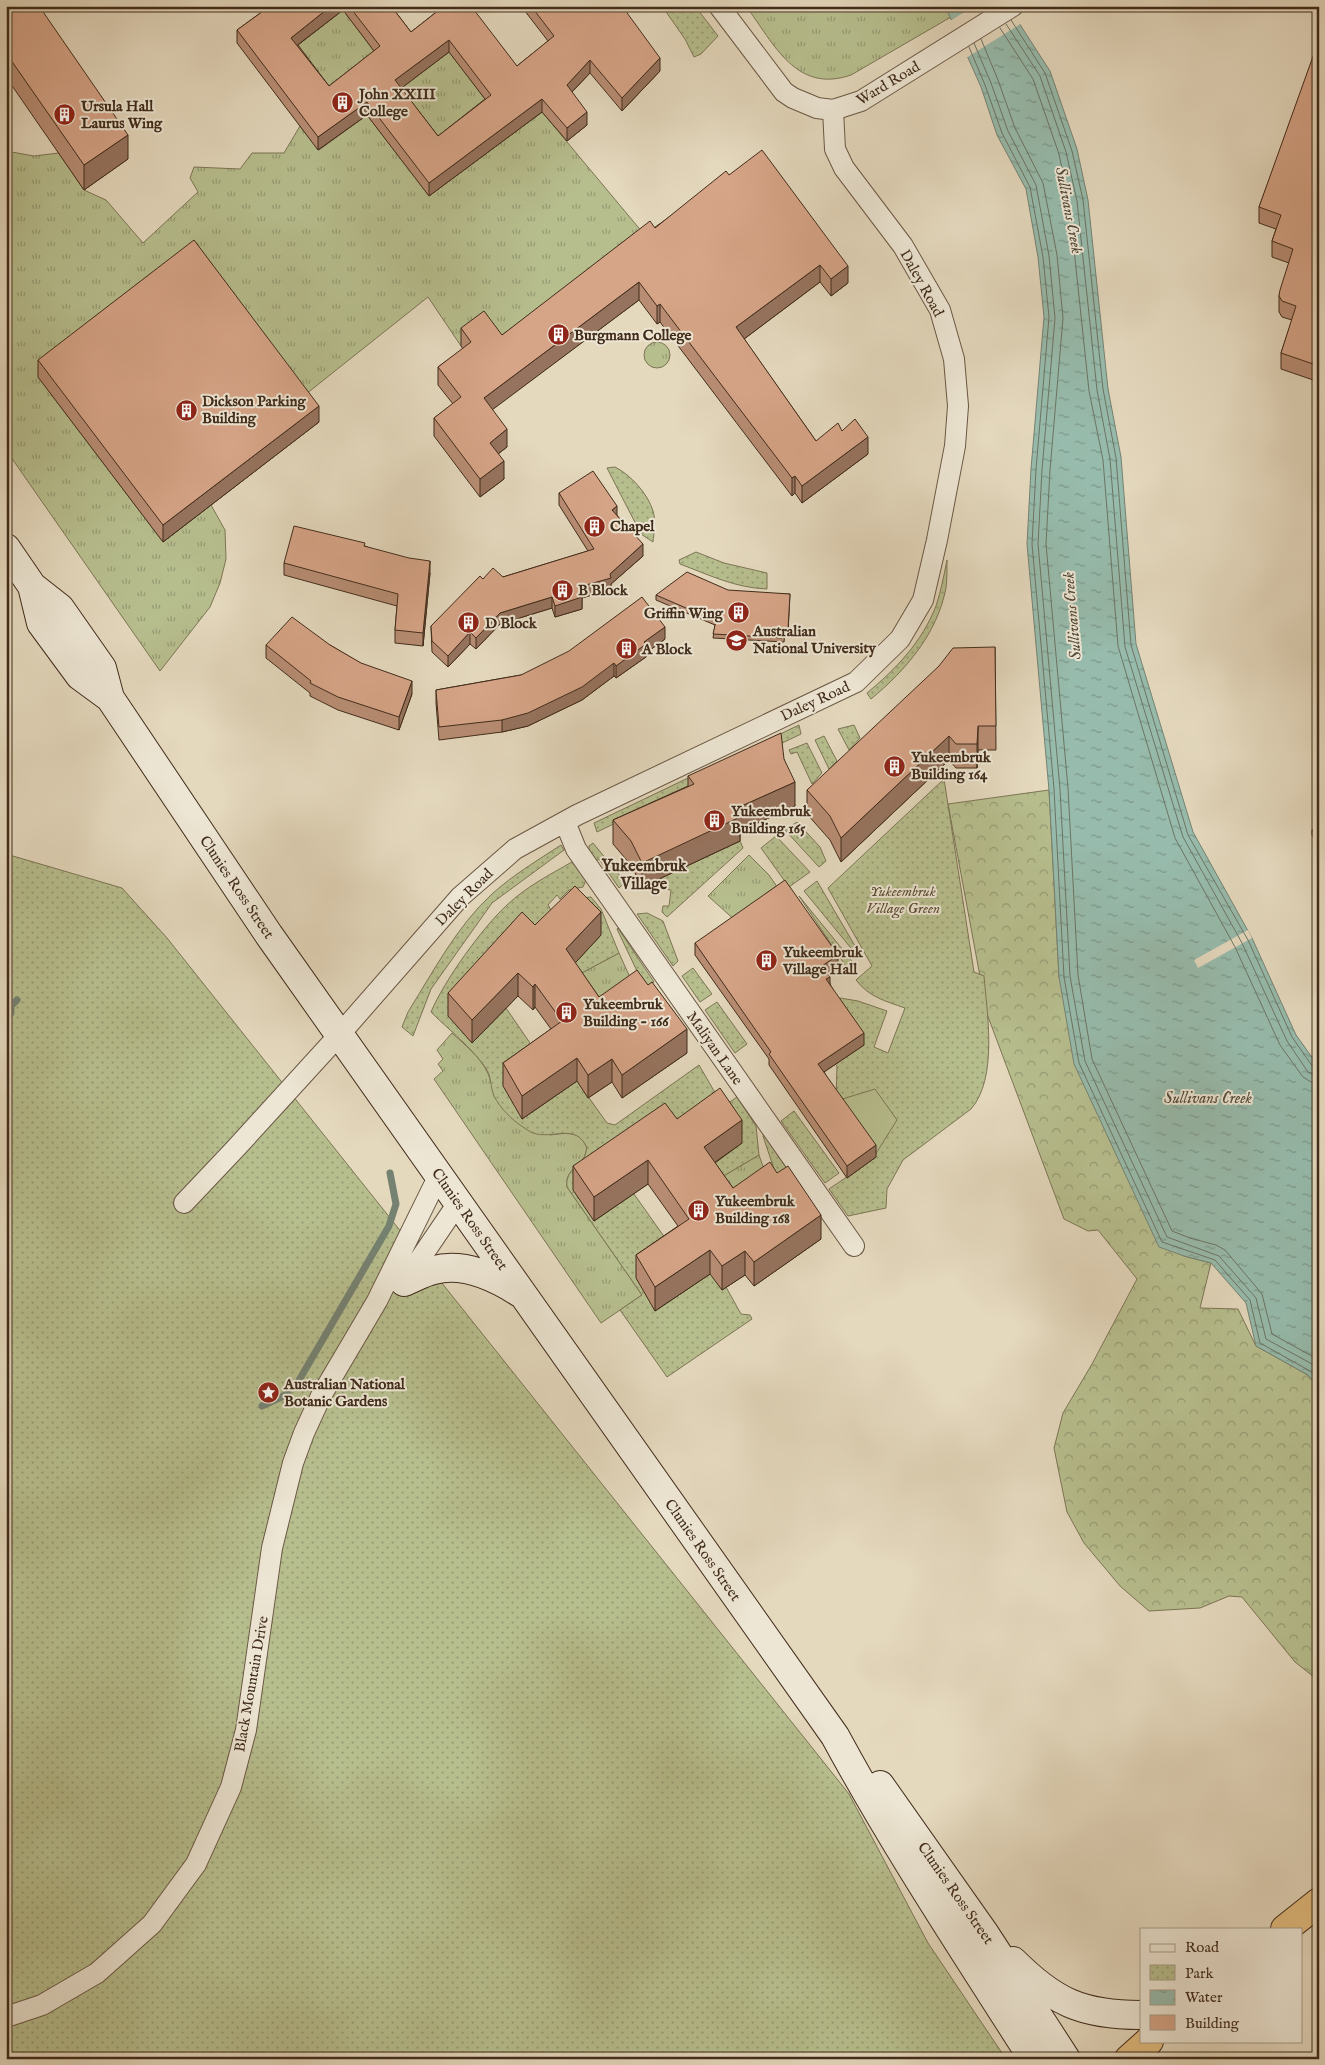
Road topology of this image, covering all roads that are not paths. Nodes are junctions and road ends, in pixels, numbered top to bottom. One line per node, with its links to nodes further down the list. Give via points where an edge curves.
1 (719, 6): 3 (street, via 784,92 817,108)
2 (1013, 6): 3 (street, Ward Road, via 861,101)
3 (833, 110): 5 (street, Daley Road, via 835,150 844,168 903,246 940,310 954,359 958,406 955,446 922,600 900,639 856,682)
4 (6, 548): 6 (street, Clunies Ross Street, via 32,586 60,608 102,668 110,698 269,935)
5 (564, 822): 6 (street, Daley Road, via 515,849 460,897); 10 (street, Maliyan Lane, via 576,849)
6 (340, 1034): 7 (street, Clunies Ross Street); 8 (street, Daley Road)
7 (439, 1176): 9 (street, Clunies Ross Street); 13 (street, Black Mountain Drive)
8 (184, 1202)
9 (458, 1203): 11 (street, Black Mountain Drive); 12 (street, Clunies Ross Street)
10 (854, 1246)
11 (404, 1282): 12 (street, via 434,1270 471,1270 498,1279); 13 (street, Black Mountain Drive)
12 (524, 1295): 14 (street, Clunies Ross Street)
13 (376, 1301): 19 (street, Black Mountain Drive, via 321,1396 293,1463 272,1548 246,1730 231,1786 196,1864 152,1924 97,1973 42,2005)
14 (834, 1736): 17 (street, Clunies Ross Street, via 885,1790); 21 (street, Clunies Ross Street, via 869,1800)
15 (1319, 1902): 16 (highway)
16 (1286, 1928)
17 (985, 1934): 18 (street, via 1056,1998 1084,2009 1120,2015); 22 (street, Clunies Ross Street)
18 (1140, 2014)
19 (6, 2017)
20 (1148, 2042): 23 (highway)
21 (1032, 2059)
22 (1066, 2059)
23 (1128, 2059)

